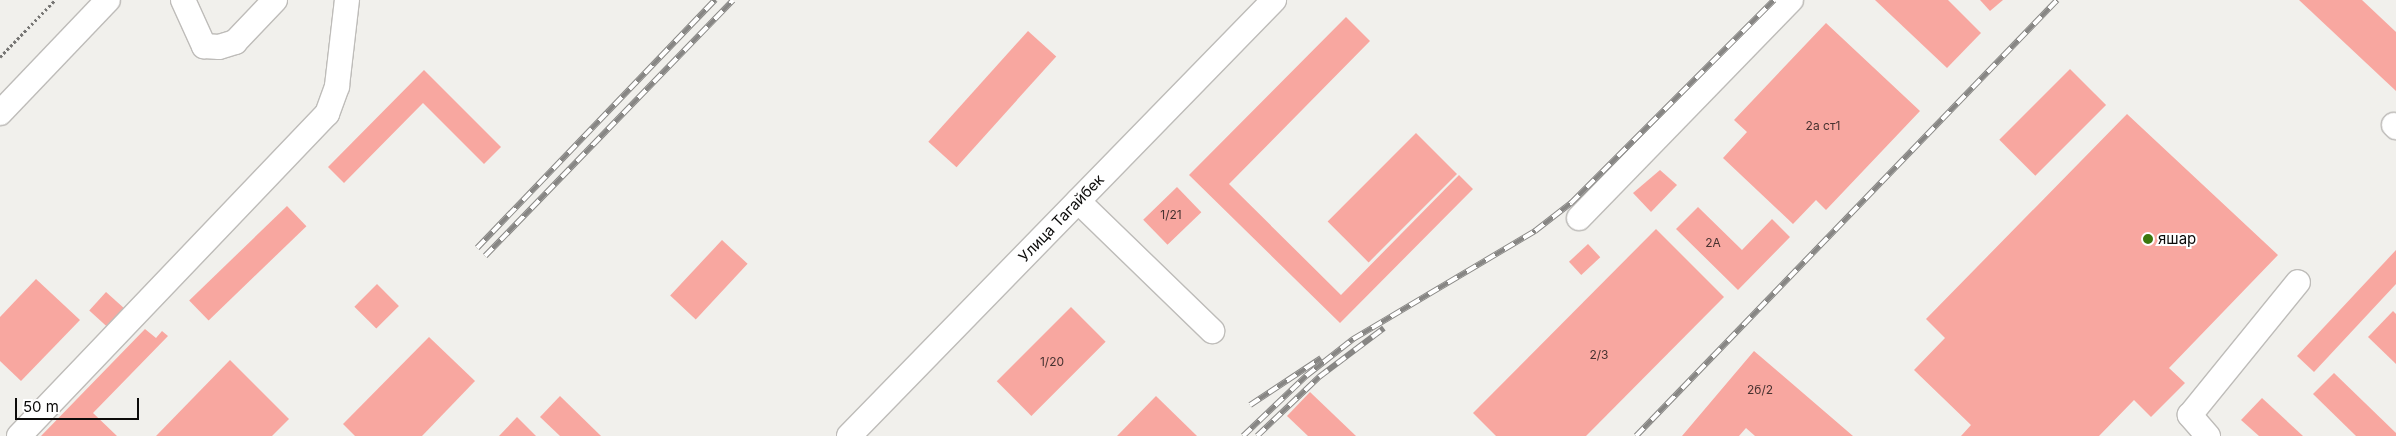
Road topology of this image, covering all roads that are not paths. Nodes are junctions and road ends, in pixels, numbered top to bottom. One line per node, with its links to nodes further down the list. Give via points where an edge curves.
1 (108, 0): 7 (street)
2 (183, 0): 3 (street, via 204,46 219,47 235,42)
3 (275, 0)
4 (347, 0): 12 (street, via 336,86 327,114)
5 (1274, 0): 8 (street, Улица Тагайбек)
6 (1791, 0): 9 (street)
7 (0, 113)
8 (1078, 201): 11 (street); 13 (street, Улица Тагайбек)
9 (1579, 218)
10 (2298, 282): 14 (street, via 2190,415)
11 (1212, 331)
12 (20, 436)
13 (849, 436)
14 (2208, 436)

